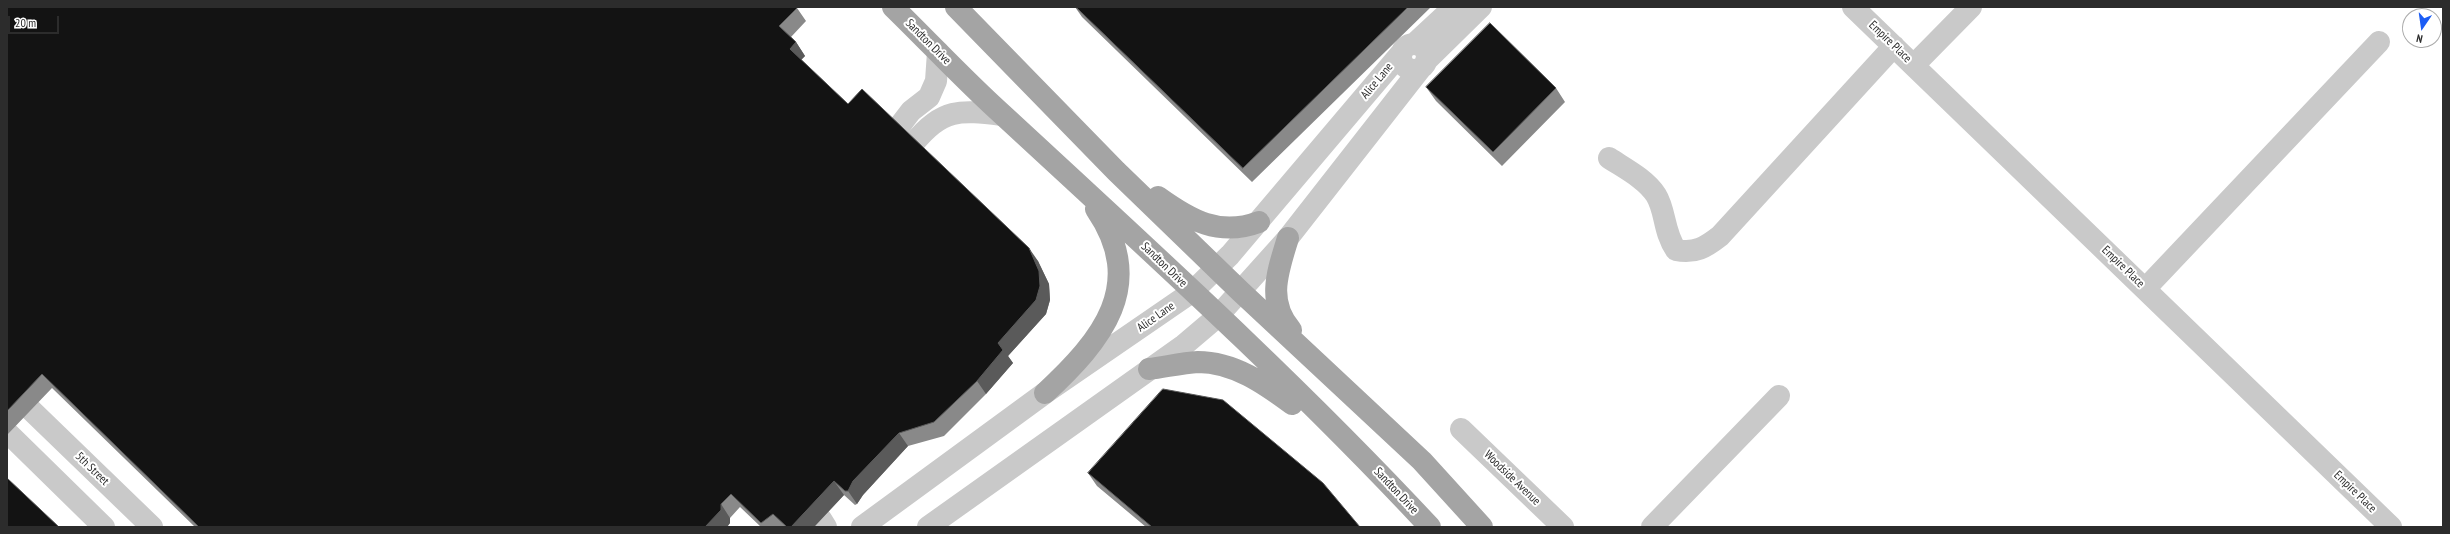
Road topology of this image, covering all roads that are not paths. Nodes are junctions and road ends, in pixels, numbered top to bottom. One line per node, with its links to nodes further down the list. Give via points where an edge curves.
1 (893, 7): 9 (main road, Sandton Drive)
2 (956, 7): 16 (main road)
3 (1454, 7): 10 (street)
4 (1481, 7): 10 (street)
5 (1854, 7): 8 (street, Empire Place)
6 (1971, 7): 11 (street)
7 (2379, 42): 21 (street)
8 (1894, 46): 11 (street, Empire Place); 15 (street, via 1720,236 1704,248 1686,252 1676,250 1668,238 1656,195 1645,183)
9 (938, 52): 12 (main road, Sandton Drive); 13 (street, via 936,81 929,98 911,111)
10 (1416, 56): 18 (street, Alice Lane); 19 (street)
11 (1914, 65): 21 (street, Empire Place)
12 (1002, 114): 14 (street, via 967,111 943,116 924,130); 17 (main road, Sandton Drive)
13 (898, 128)
14 (914, 143)
15 (1609, 158)
16 (1116, 171): 18 (main road, via 1193,220 1208,226 1233,228); 20 (main road)
17 (1078, 182): 23 (main road, Sandton Drive); 27 (main road, via 1113,239 1119,261 1120,278 1115,304 1105,324 1075,366)
18 (1259, 222): 20 (street, Alice Lane)
19 (1288, 238): 22 (street); 25 (main road, via 1275,281 1278,307 1283,321)
20 (1218, 269): 22 (main road); 23 (street, Alice Lane)
21 (2145, 289): 41 (street, Empire Place)
22 (1240, 291): 24 (street); 25 (main road)
23 (1192, 292): 24 (main road, Sandton Drive); 27 (street, Alice Lane)
24 (1217, 316): 26 (street, via 1184,345); 32 (main road, Sandton Drive)
25 (1317, 362): 38 (main road, via 1422,461)
26 (1149, 369): 32 (main road, via 1198,362 1221,365 1243,373 1270,388); 36 (street)
27 (1045, 393): 35 (street, Alice Lane)
28 (1779, 396): 40 (street)
29 (31, 410): 34 (street, 5th Street)
30 (1461, 429): 39 (street, Woodside Avenue)
31 (8, 433): 33 (street)
32 (1373, 466): 37 (main road, Sandton Drive)
33 (104, 527)
34 (152, 527)
35 (862, 527)
36 (928, 527)
37 (1430, 527)
38 (1482, 527)
39 (1564, 527)
40 (1652, 527)
41 (2391, 527)

